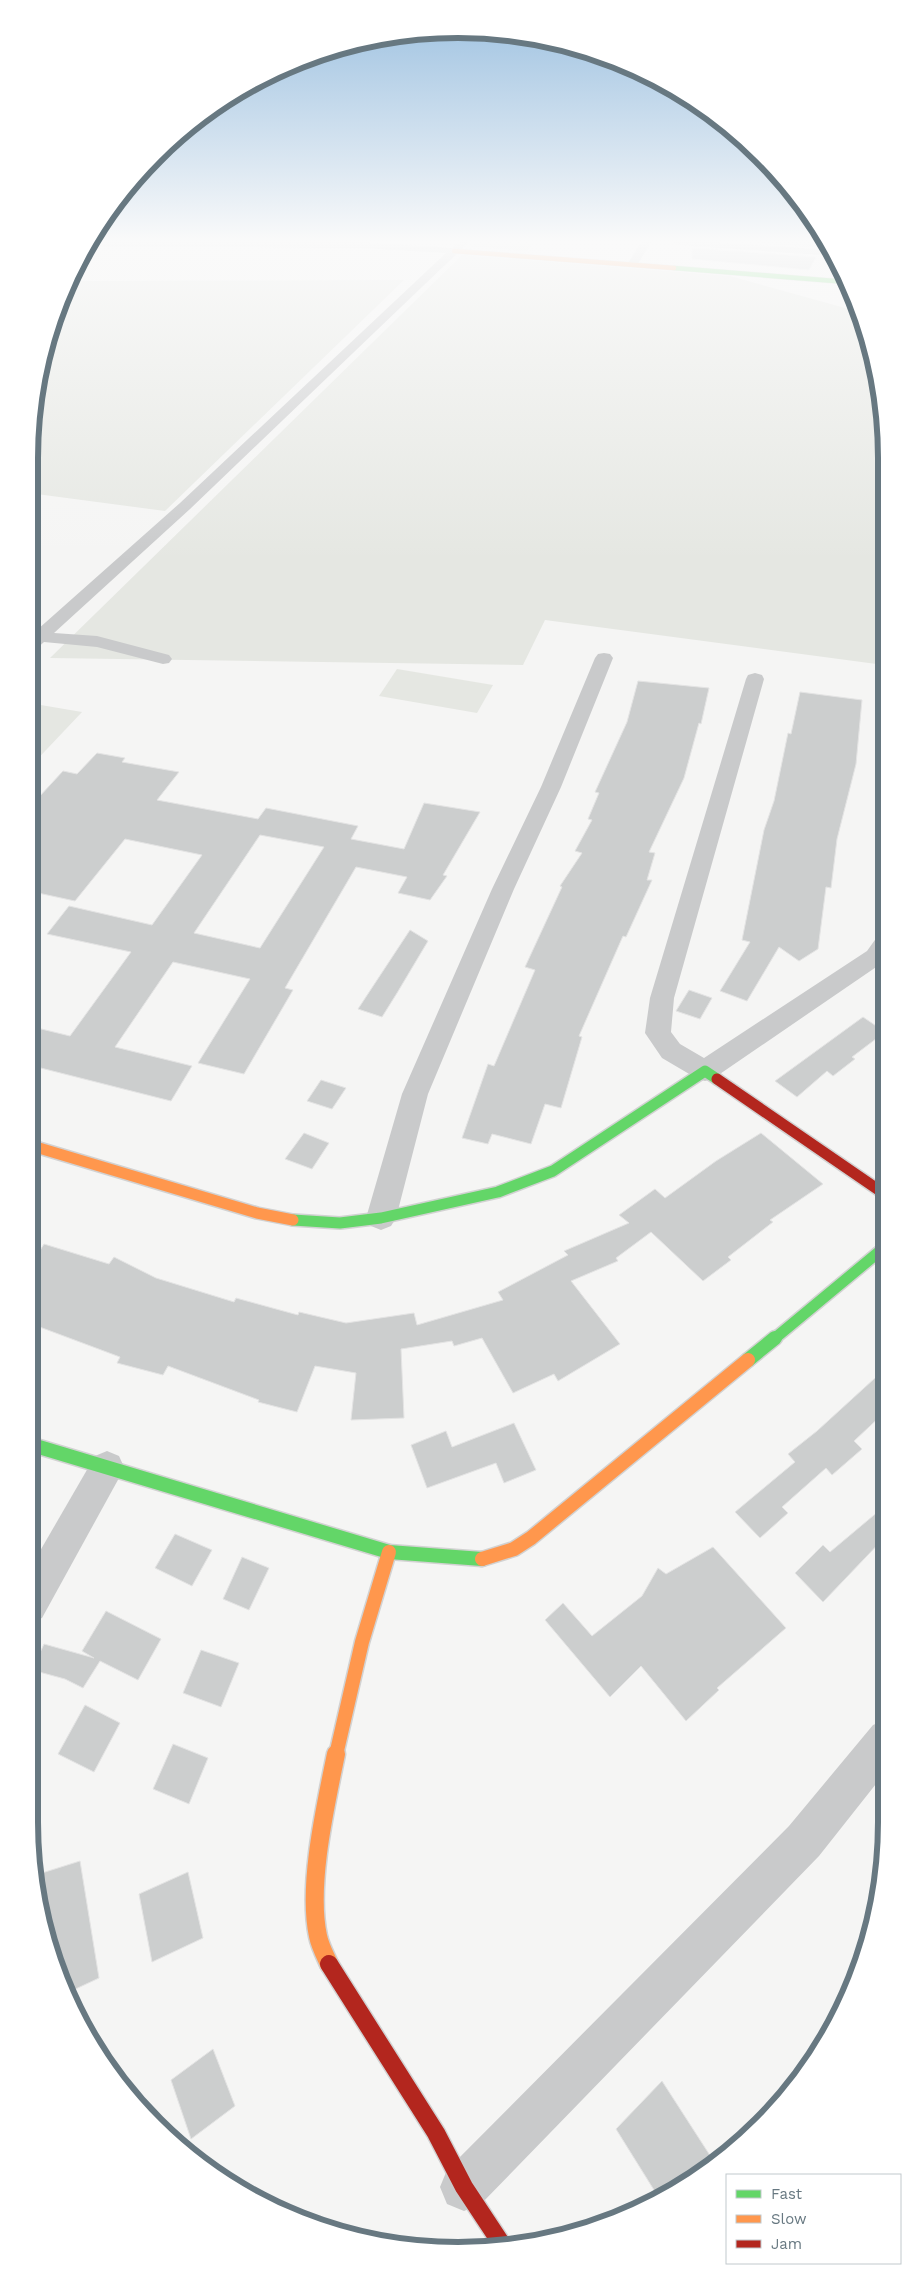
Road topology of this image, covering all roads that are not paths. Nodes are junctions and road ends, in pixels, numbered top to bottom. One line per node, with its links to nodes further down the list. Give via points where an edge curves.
1 (352, 348): 2 (street, via 135,552)
2 (38, 633)
3 (38, 638): 5 (street, via 87,640)
4 (604, 658): 11 (street, via 551,787 503,889 415,1094)
5 (163, 659)
6 (755, 679): 8 (street, via 659,1016 658,1034 671,1051)
7 (878, 957): 8 (street)
8 (705, 1071): 10 (street); 11 (street, via 554,1171 498,1192)
9 (38, 1148): 11 (street, via 257,1213 305,1222 340,1223)
10 (878, 1189)
11 (381, 1218)
12 (878, 1253): 15 (street, via 520,1546 483,1559)
13 (38, 1447): 14 (street)
14 (107, 1467): 15 (street); 16 (street)
15 (388, 1552): 18 (street, via 365,1628 338,1741 317,1861 317,1934 332,1971 436,2133)
16 (38, 1589)
17 (878, 1750): 18 (street, via 804,1840)
18 (464, 2187): 19 (street)
19 (500, 2239)

